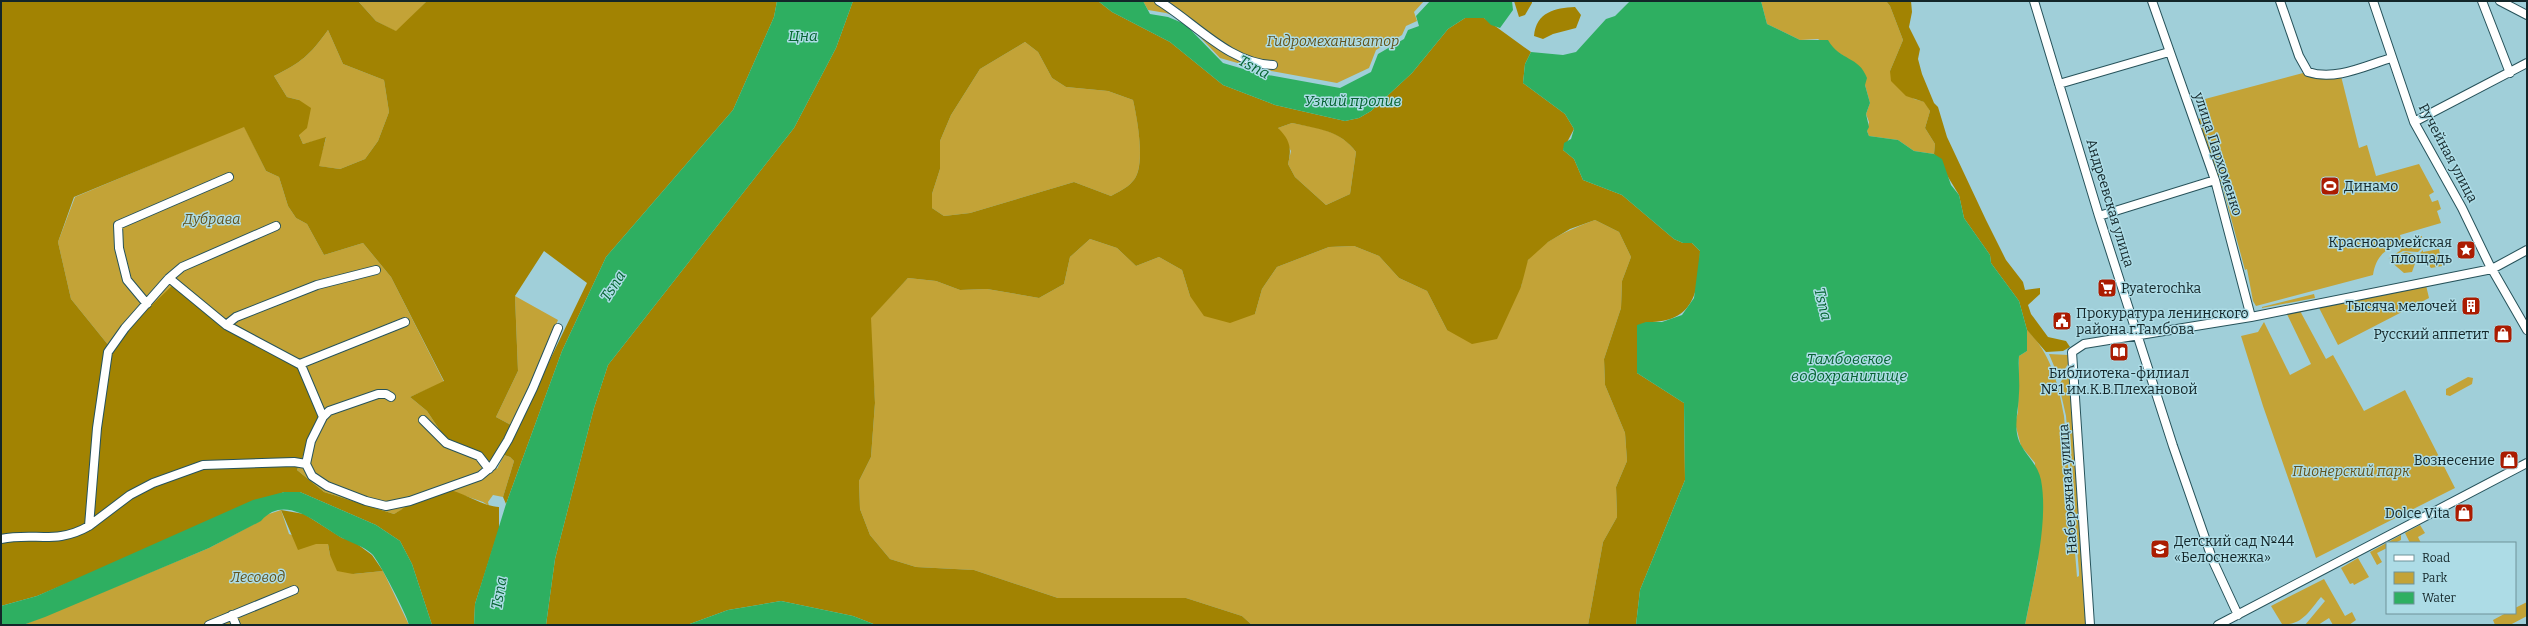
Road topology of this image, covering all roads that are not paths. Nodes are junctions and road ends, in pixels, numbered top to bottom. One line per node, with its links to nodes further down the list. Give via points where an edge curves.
1 (1159, 1): 12 (street, via 1228,51 1259,65)
2 (2034, 1): 14 (street, Андреевская улица)
3 (2152, 1): 9 (street, улица Пархоменко)
4 (2280, 1): 10 (street, via 2308,72 2324,76 2338,74)
5 (2373, 1): 10 (street, Ручейная улица)
6 (2482, 1): 13 (street)
7 (2500, 1): 8 (street)
8 (2527, 15)
9 (2169, 52): 14 (street); 17 (street, улица Пархоменко)
10 (2391, 58): 15 (street, Ручейная улица)
11 (2527, 63): 13 (street)
12 (1273, 65)
13 (2510, 73): 15 (street)
14 (2059, 84): 18 (street, Андреевская улица)
15 (2414, 122): 21 (street, Ручейная улица, via 2462,208)
16 (229, 177): 24 (street, via 118,225 119,248 128,280)
17 (2215, 180): 18 (street); 25 (street, улица Пархоменко)
18 (2099, 216): 30 (street, Андреевская улица)
19 (276, 226): 23 (street, via 182,268)
20 (2527, 250): 21 (street)
21 (2492, 269): 25 (street); 29 (street, Ручейная улица)
22 (376, 270): 27 (street, via 317,285 236,317)
23 (169, 278): 24 (street); 27 (street)
24 (147, 304): 38 (street, via 108,352 97,428)
25 (2251, 317): 30 (street)
26 (405, 322): 31 (street)
27 (226, 325): 31 (street)
28 (558, 328): 37 (street, via 508,440)
29 (2527, 330)
30 (2139, 335): 42 (street, Андреевская улица, via 2173,446 2213,561); 45 (street, Набережная улица, via 2084,344 2072,352)
31 (300, 364): 33 (street)
32 (391, 397): 33 (street, via 378,394 329,411)
33 (323, 417): 36 (street, via 311,441)
34 (423, 420): 37 (street, via 446,443 479,456)
35 (2527, 463): 42 (street)
36 (306, 464): 37 (street, via 312,476 327,486 386,506 464,483); 38 (street, via 203,464 153,483 130,495)
37 (489, 469)
38 (89, 526): 39 (street, via 74,535 50,539 17,536)
39 (1, 539)
40 (294, 590): 41 (street)
41 (232, 615): 43 (street); 44 (street)
42 (2238, 615): 46 (street)
43 (209, 625)
44 (236, 625)
45 (2090, 625)
46 (2218, 625)

